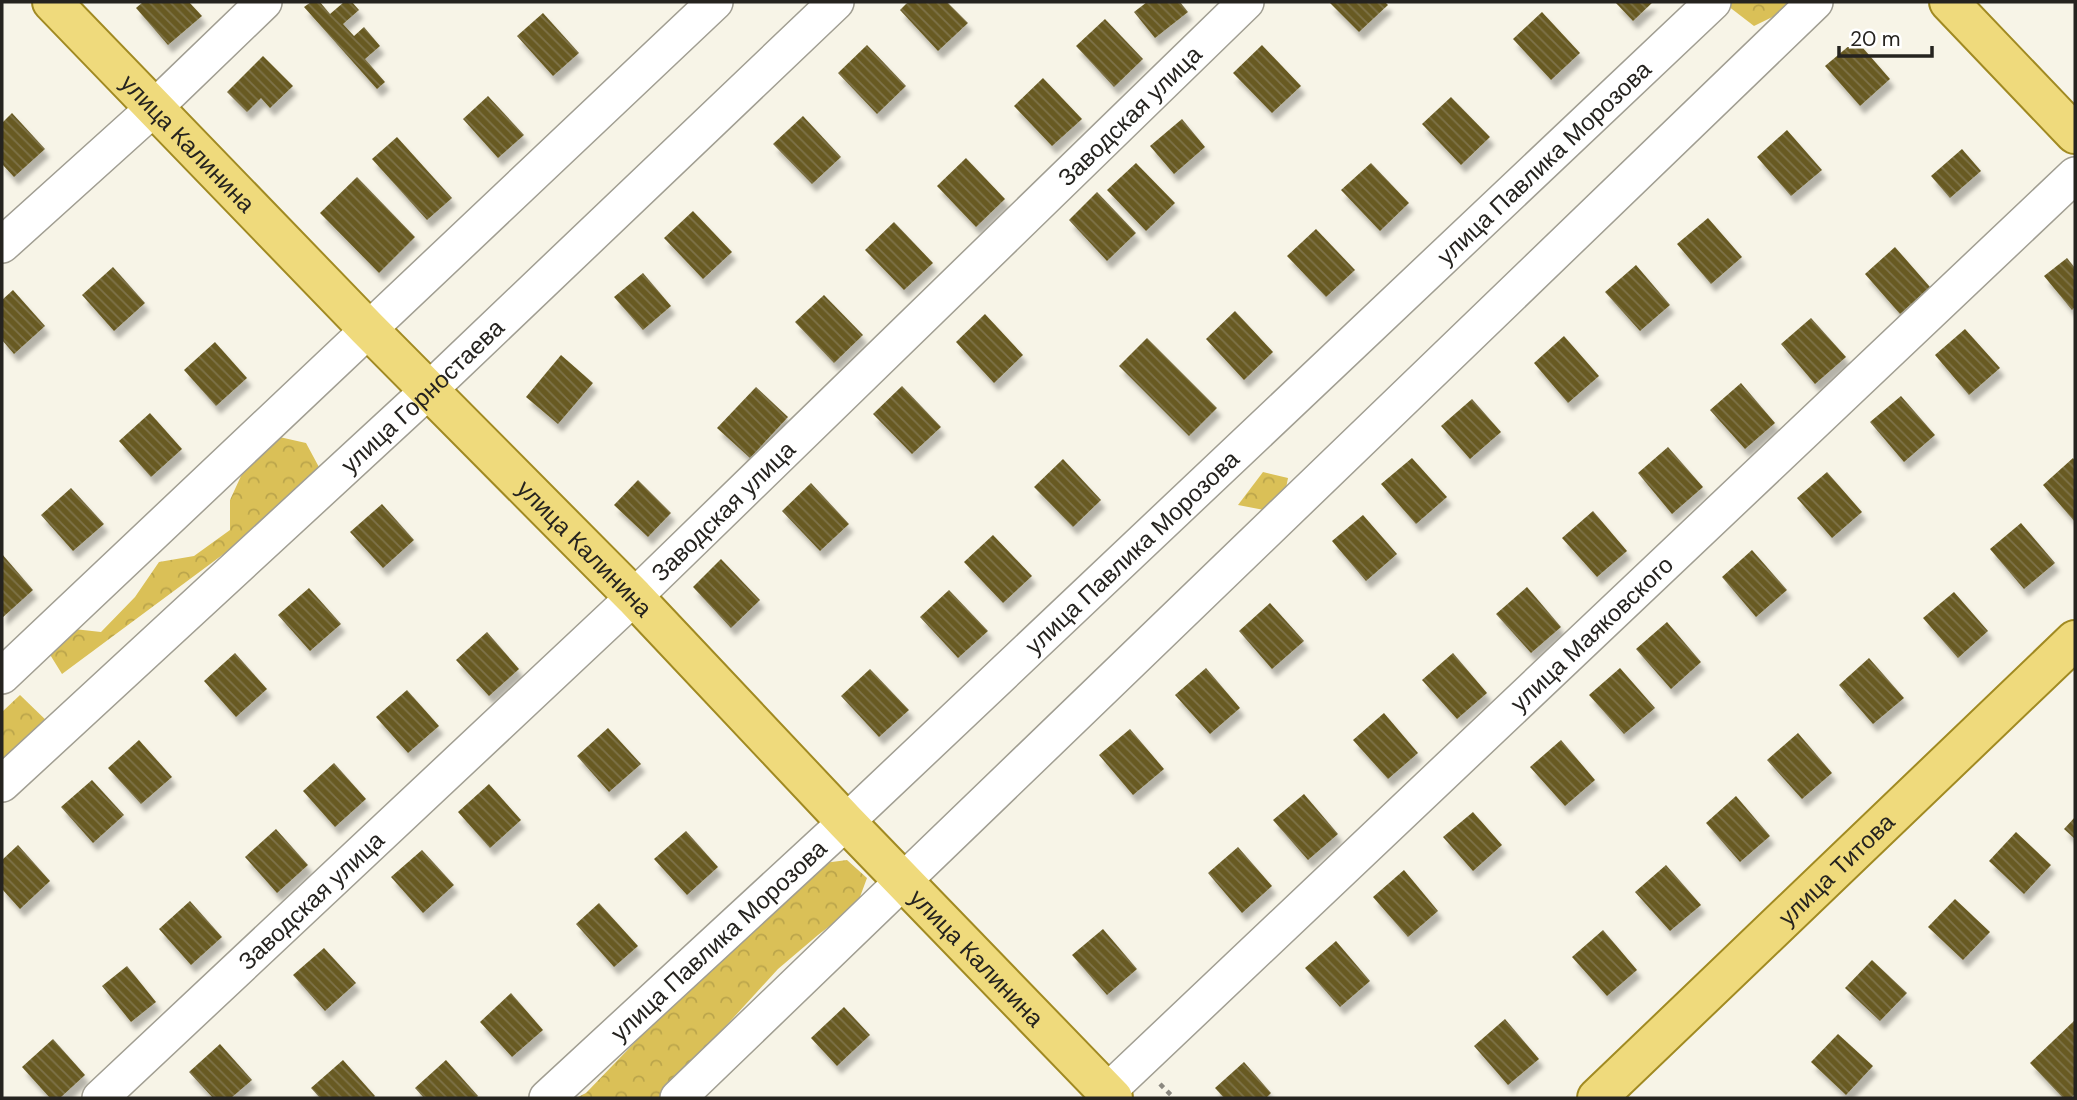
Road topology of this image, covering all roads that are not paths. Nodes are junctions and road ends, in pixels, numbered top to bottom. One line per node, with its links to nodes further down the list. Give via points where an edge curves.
1 (52, 2): 9 (main road, улица Калинина)
2 (264, 2): 9 (street)
3 (715, 2): 13 (street)
4 (836, 2): 14 (street, улица Горностаева)
5 (1246, 2): 15 (street, Заводская улица)
6 (1713, 2): 19 (street, улица Павлика Морозова)
7 (1815, 2): 20 (street)
8 (1949, 2): 10 (main road)
9 (154, 108): 12 (street); 13 (main road, улица Калинина)
10 (2075, 134)
11 (2075, 175): 21 (street, улица Маяковского)
12 (2, 245)
13 (368, 328): 14 (main road, улица Калинина); 17 (street)
14 (429, 390): 15 (main road, улица Калинина); 18 (street, улица Горностаева)
15 (634, 597): 19 (main road, улица Калинина); 22 (street, Заводская улица)
16 (2075, 640): 25 (main road, улица Титова)
17 (2, 676)
18 (2, 783)
19 (846, 822): 20 (main road, улица Калинина); 23 (street, улица Павлика Морозова)
20 (905, 882): 21 (main road, улица Калинина); 24 (street)
21 (1110, 1095)
22 (100, 1098)
23 (547, 1098)
24 (678, 1098)
25 (1597, 1098)

